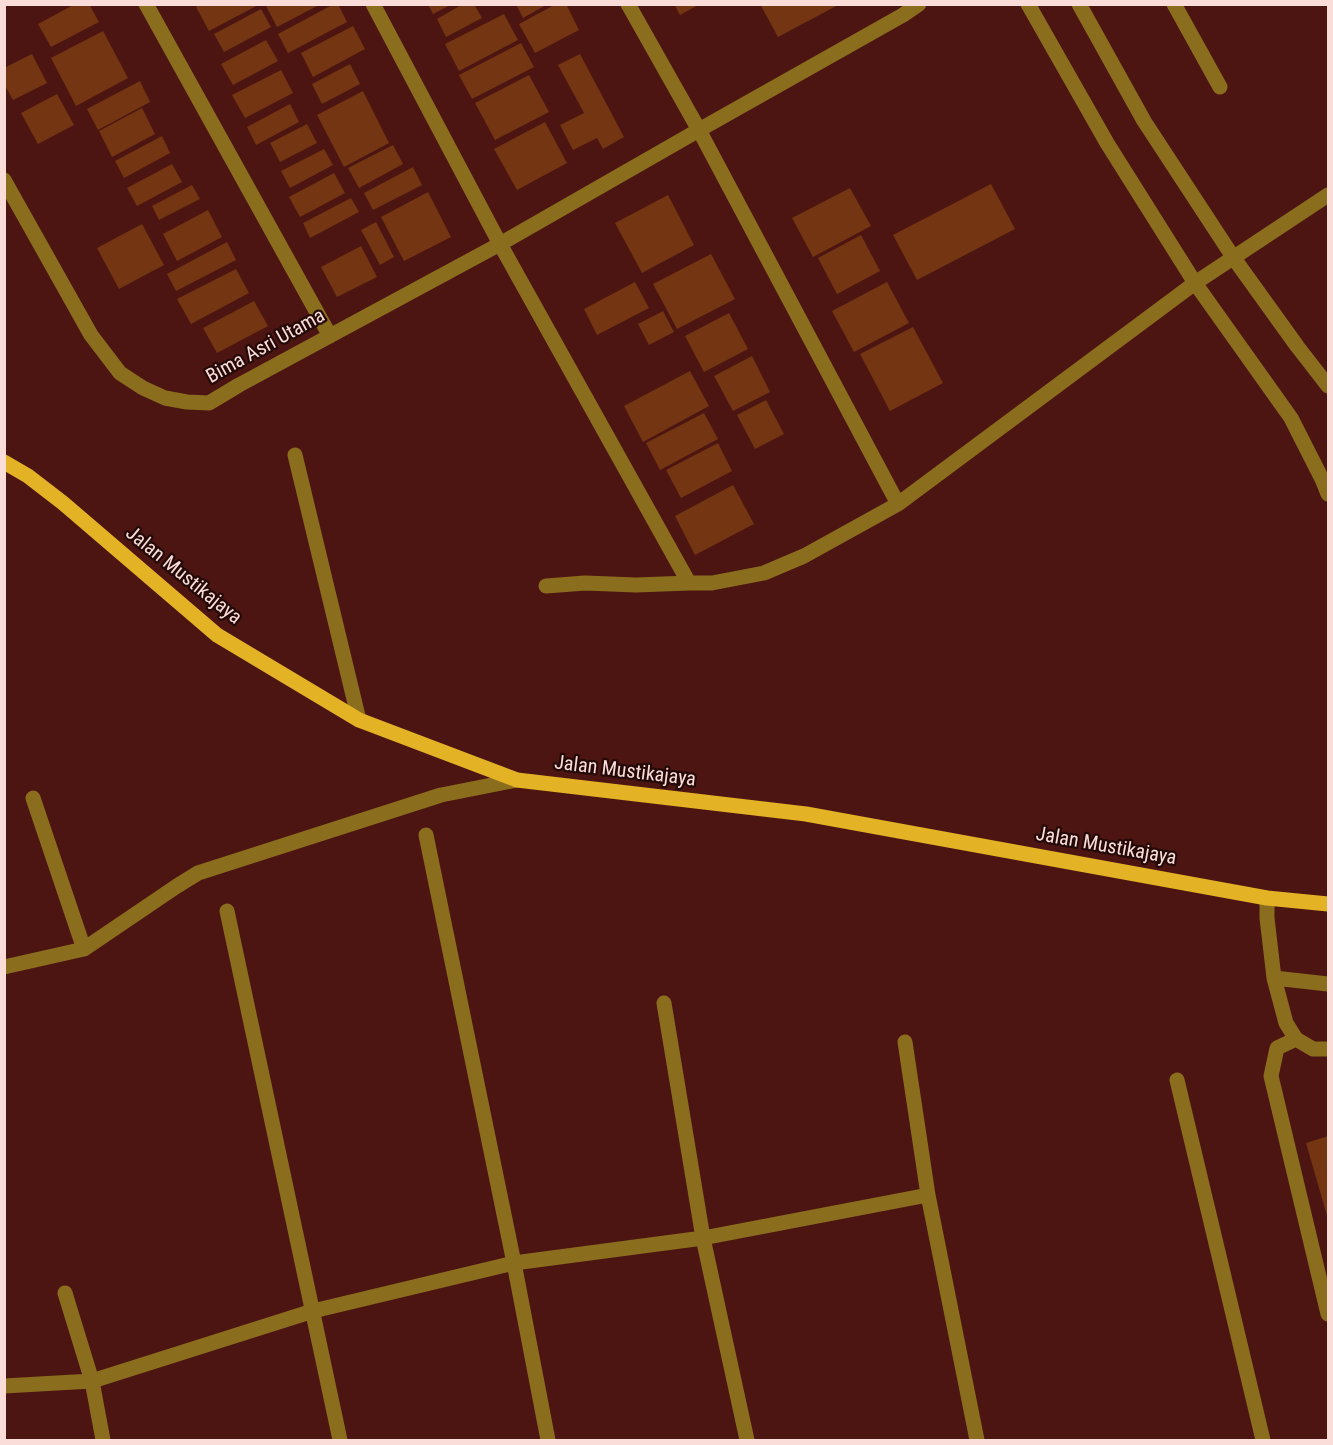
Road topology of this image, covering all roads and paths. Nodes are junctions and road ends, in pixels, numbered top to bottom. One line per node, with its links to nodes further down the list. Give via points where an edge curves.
1 (146, 4): 15 (street)
2 (373, 4): 12 (street)
3 (628, 4): 9 (street)
4 (919, 4): 9 (street, Bima Asri Utama)
5 (1028, 4): 14 (street)
6 (1079, 4): 13 (street, via 1144,121)
7 (1174, 4): 8 (street)
8 (1220, 87)
9 (699, 130): 12 (street, Bima Asri Utama); 20 (street)
10 (4, 180): 15 (street, Bima Asri Utama, via 91,335 120,373 143,388 165,398 209,403)
11 (1329, 195): 13 (street)
12 (500, 244): 15 (street, Bima Asri Utama); 21 (street)
13 (1233, 257): 14 (street); 16 (street)
14 (1194, 283): 19 (street, via 1291,418); 20 (street)
15 (330, 336)
16 (1329, 386)
17 (295, 455): 23 (street)
18 (4, 462): 23 (main road, Jalan Mustikajaya, via 63,503 217,635)
19 (1329, 494)
20 (898, 504): 21 (street, via 804,556 764,573 712,584)
21 (689, 583): 22 (street)
22 (546, 586)
23 (359, 720): 24 (main road, Jalan Mustikajaya)
24 (517, 780): 27 (main road, Jalan Mustikajaya, via 806,814); 30 (street, via 441,795 198,873)
25 (33, 798): 30 (street)
26 (426, 836): 41 (street)
27 (1267, 898): 28 (main road, Jalan Mustikajaya); 32 (street)
28 (1329, 904)
29 (227, 911): 43 (street)
30 (84, 949): 31 (street)
31 (4, 967)
32 (1274, 978): 33 (street); 35 (street, via 1286,1023)
33 (1329, 984)
34 (664, 1003): 40 (street)
35 (1296, 1039): 37 (street, via 1313,1048); 44 (street, via 1277,1048 1271,1076)
36 (905, 1042): 39 (street)
37 (1329, 1049)
38 (1177, 1080): 52 (street)
39 (928, 1195): 40 (street); 51 (street)
40 (703, 1238): 41 (street); 50 (street)
41 (514, 1263): 43 (street); 49 (street)
42 (65, 1293): 45 (street)
43 (313, 1311): 45 (street); 48 (street)
44 (1329, 1314)
45 (92, 1381): 46 (street); 47 (street)
46 (4, 1386)
47 (103, 1440)
48 (339, 1440)
49 (548, 1440)
50 (747, 1440)
51 (977, 1440)
52 (1263, 1440)

